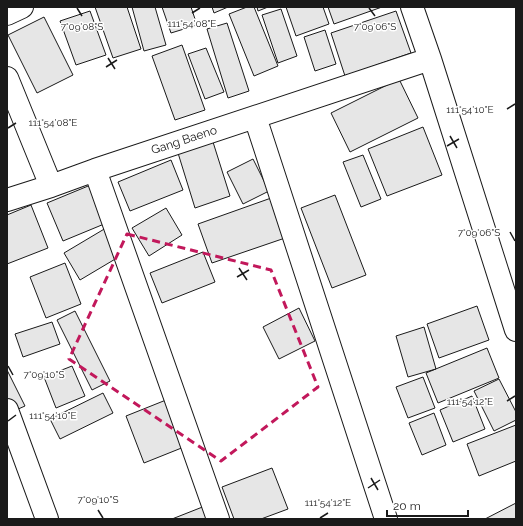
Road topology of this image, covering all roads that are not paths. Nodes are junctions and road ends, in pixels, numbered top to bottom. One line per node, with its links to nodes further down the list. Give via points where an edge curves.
1 (22, 7): 3 (street)
2 (412, 7): 4 (street)
3 (7, 14)
4 (430, 59): 6 (street, Gang Baeno); 10 (street)
5 (7, 78): 8 (street)
6 (255, 117): 7 (street, Gang Baeno); 14 (street)
7 (95, 170): 8 (street, Gang Baeno); 13 (street)
8 (51, 186): 9 (street, Gang Baeno)
9 (7, 200)
10 (516, 330)
11 (7, 410): 12 (street)
12 (47, 519)
13 (218, 519)
14 (386, 519)

